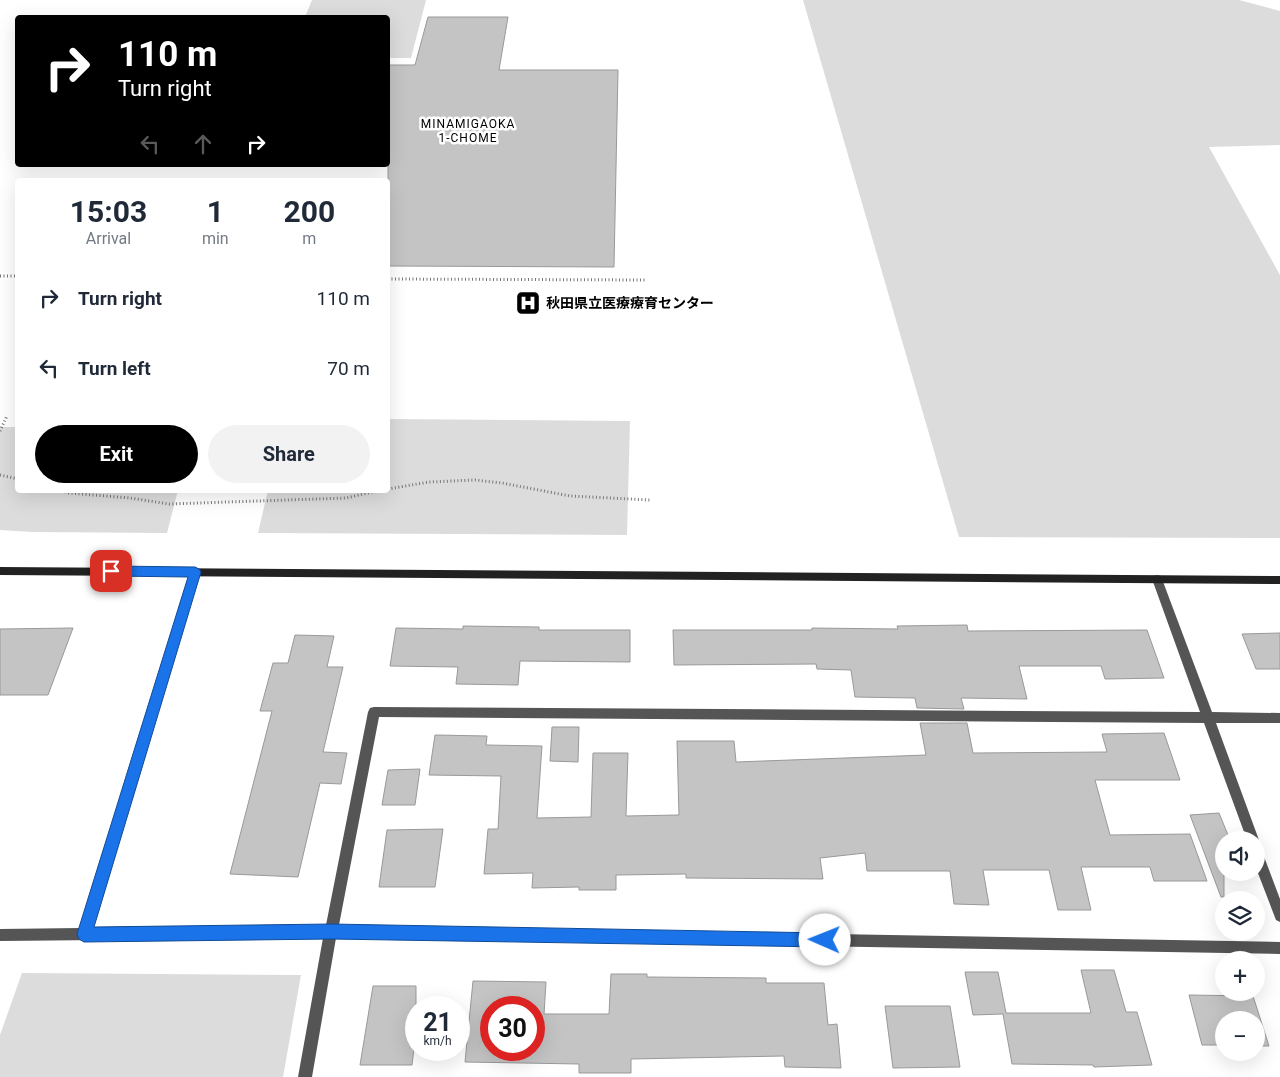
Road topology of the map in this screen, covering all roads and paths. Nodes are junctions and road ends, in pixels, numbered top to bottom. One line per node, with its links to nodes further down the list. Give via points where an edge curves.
1 (0, 276): 2 (path)
2 (15, 276)
3 (390, 279): 4 (path)
4 (647, 280)
5 (7, 416): 6 (path)
6 (0, 430)
7 (0, 476): 8 (path)
8 (15, 478)
9 (390, 489): 12 (path, via 454,481 500,482 556,495)
10 (66, 493): 11 (path, via 169,504 346,498)
11 (368, 493)
12 (650, 500)
13 (0, 571): 14 (street)
14 (195, 572): 15 (street); 23 (street)
15 (1157, 578): 16 (street); 17 (street)
16 (1280, 580)
17 (1209, 718): 18 (street); 19 (street); 22 (street, via 374,712)
18 (1280, 718)
19 (1250, 831)
20 (1265, 875): 21 (street)
21 (1280, 916)
22 (331, 931): 23 (street); 25 (street); 26 (street)
23 (84, 934): 24 (street)
24 (0, 936)
25 (1280, 948)
26 (305, 1077)

